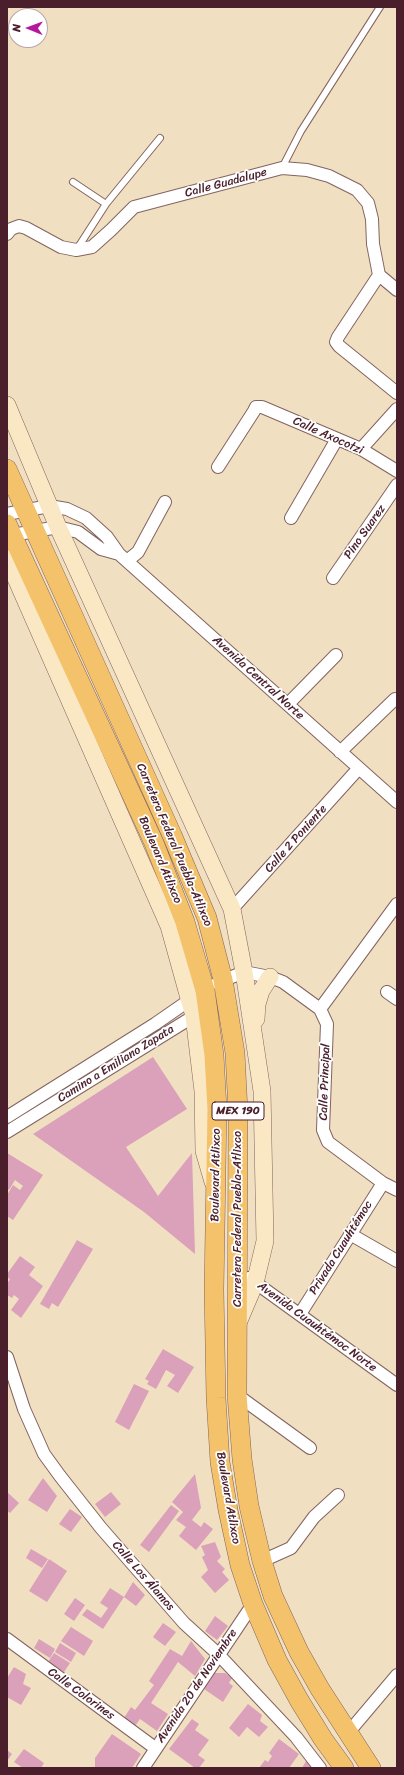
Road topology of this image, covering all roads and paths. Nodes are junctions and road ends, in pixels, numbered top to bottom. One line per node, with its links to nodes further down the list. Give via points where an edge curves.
1 (380, 7): 3 (lane, Calle Guadalupe, via 301,131)
2 (160, 138): 5 (lane)
3 (282, 168): 7 (street, Calle Guadalupe, via 134,207 92,247); 8 (street, via 307,170 329,176 357,190 368,203)
4 (73, 182): 5 (lane)
5 (106, 204): 7 (lane)
6 (7, 234): 7 (street, via 19,226 61,247)
7 (76, 250)
8 (379, 275): 9 (street); 10 (street, via 336,342)
9 (397, 290)
10 (397, 393)
11 (7, 405): 20 (street)
12 (397, 409): 14 (street)
13 (337, 439): 14 (street, Calle Axocotzi); 15 (street, Calle Axocotzi, via 262,407 256,407); 23 (street)
14 (361, 449): 17 (street, Calle Axocotzi)
15 (218, 467)
16 (7, 469): 21 (main road, Carretera Federal Puebla-Atlixco / MEX 190)
17 (397, 471)
18 (397, 485): 29 (street, Pino Suarez)
19 (165, 502): 28 (street, via 138,552)
20 (49, 506): 21 (street, Avenida Central Norte); 24 (street); 28 (street, Avenida Central Norte, via 67,509 86,518 107,537)
21 (25, 510): 22 (street, Avenida Central Norte); 25 (main road, Carretera Federal Puebla-Atlixco / MEX 190)
22 (7, 514)
23 (291, 518)
24 (58, 527): 25 (street, Avenida Central Norte); 28 (street, Avenida Central Norte, via 78,532 101,549); 37 (street)
25 (34, 530): 26 (street, Avenida Central Norte); 40 (main road, Carretera Federal Puebla-Atlixco / MEX 190, via 204,911)
26 (9, 531): 42 (main road, Boulevard Atlixco / MEX 190, via 154,843 185,922)
27 (7, 558): 42 (street)
28 (123, 558): 32 (street, Avenida Central Norte)
29 (333, 578)
30 (336, 655): 32 (street)
31 (395, 698): 33 (street)
32 (288, 704): 33 (street, Avenida Central Norte)
33 (340, 752): 34 (street, Avenida Central Norte)
34 (359, 768): 35 (street, Avenida Central Norte); 37 (street, Calle 2 Poniente)
35 (397, 802)
36 (397, 904): 44 (street)
37 (232, 909): 39 (street)
38 (265, 977): 39 (street); 44 (street, via 283,982); 46 (street, via 257,1004)
39 (245, 979): 40 (street); 40 (street); 46 (street)
40 (225, 989): 42 (street, Camino a Emiliano Zapata); 45 (street, Camino a Emiliano Zapata); 53 (main road, Carretera Federal Puebla-Atlixco / MEX 190, via 235,1053 238,1112)
41 (387, 992): 43 (street)
42 (198, 995): 45 (main road, Boulevard Atlixco / MEX 190); 47 (street, Camino a Emiliano Zapata)
43 (397, 999)
44 (320, 1009): 49 (street, Calle Principal, via 327,1024 323,1130 325,1136 328,1142)
45 (201, 1012): 48 (street, Camino a Emiliano Zapata); 63 (main road, Boulevard Atlixco / MEX 190, via 214,1056 217,1109 214,1305 220,1462 240,1565)
46 (254, 1040): 54 (street, via 262,1091 265,1241)
47 (7, 1117)
48 (7, 1132)
49 (383, 1183): 50 (street, Calle Principal); 51 (street, Privada Cuauhtémoc)
50 (397, 1190)
51 (350, 1234): 52 (street); 55 (street, Privada Cuauhtémoc)
52 (397, 1261)
53 (237, 1268): 54 (street, Avenida Cuauhtémoc Norte); 56 (main road, Carretera Federal Puebla-Atlixco / MEX 190)
54 (255, 1283): 55 (street, Avenida Cuauhtémoc Norte); 56 (street)
55 (300, 1314): 58 (street, Avenida Cuauhtémoc Norte)
56 (237, 1325): 59 (main road, Carretera Federal Puebla-Atlixco / MEX 190)
57 (7, 1357): 65 (street, Calle Los Álamos, via 24,1409 44,1454 101,1528 184,1623)
58 (397, 1385)
59 (237, 1395): 60 (street); 62 (main road, Carretera Federal Puebla-Atlixco / MEX 190, via 242,1459)
60 (310, 1448)
61 (338, 1495): 62 (street, via 314,1517 291,1548)
62 (262, 1560): 67 (main road, Carretera Federal Puebla-Atlixco / MEX 190, via 273,1596 299,1652)
63 (253, 1604): 65 (street, Avenida 20 de Noviembre); 71 (main road, Boulevard Atlixco / MEX 190, via 277,1660 299,1700)
64 (7, 1639): 68 (street, Calle Colorines)
65 (218, 1654): 68 (street, Avenida 20 de Noviembre); 70 (street, Calle Los Álamos, via 296,1737)
66 (397, 1675): 67 (street)
67 (348, 1734): 72 (main road, Carretera Federal Puebla-Atlixco / MEX 190)
68 (155, 1748): 69 (street, Avenida 20 de Noviembre)
69 (143, 1768)
70 (320, 1768)
71 (344, 1768)
72 (371, 1768)

